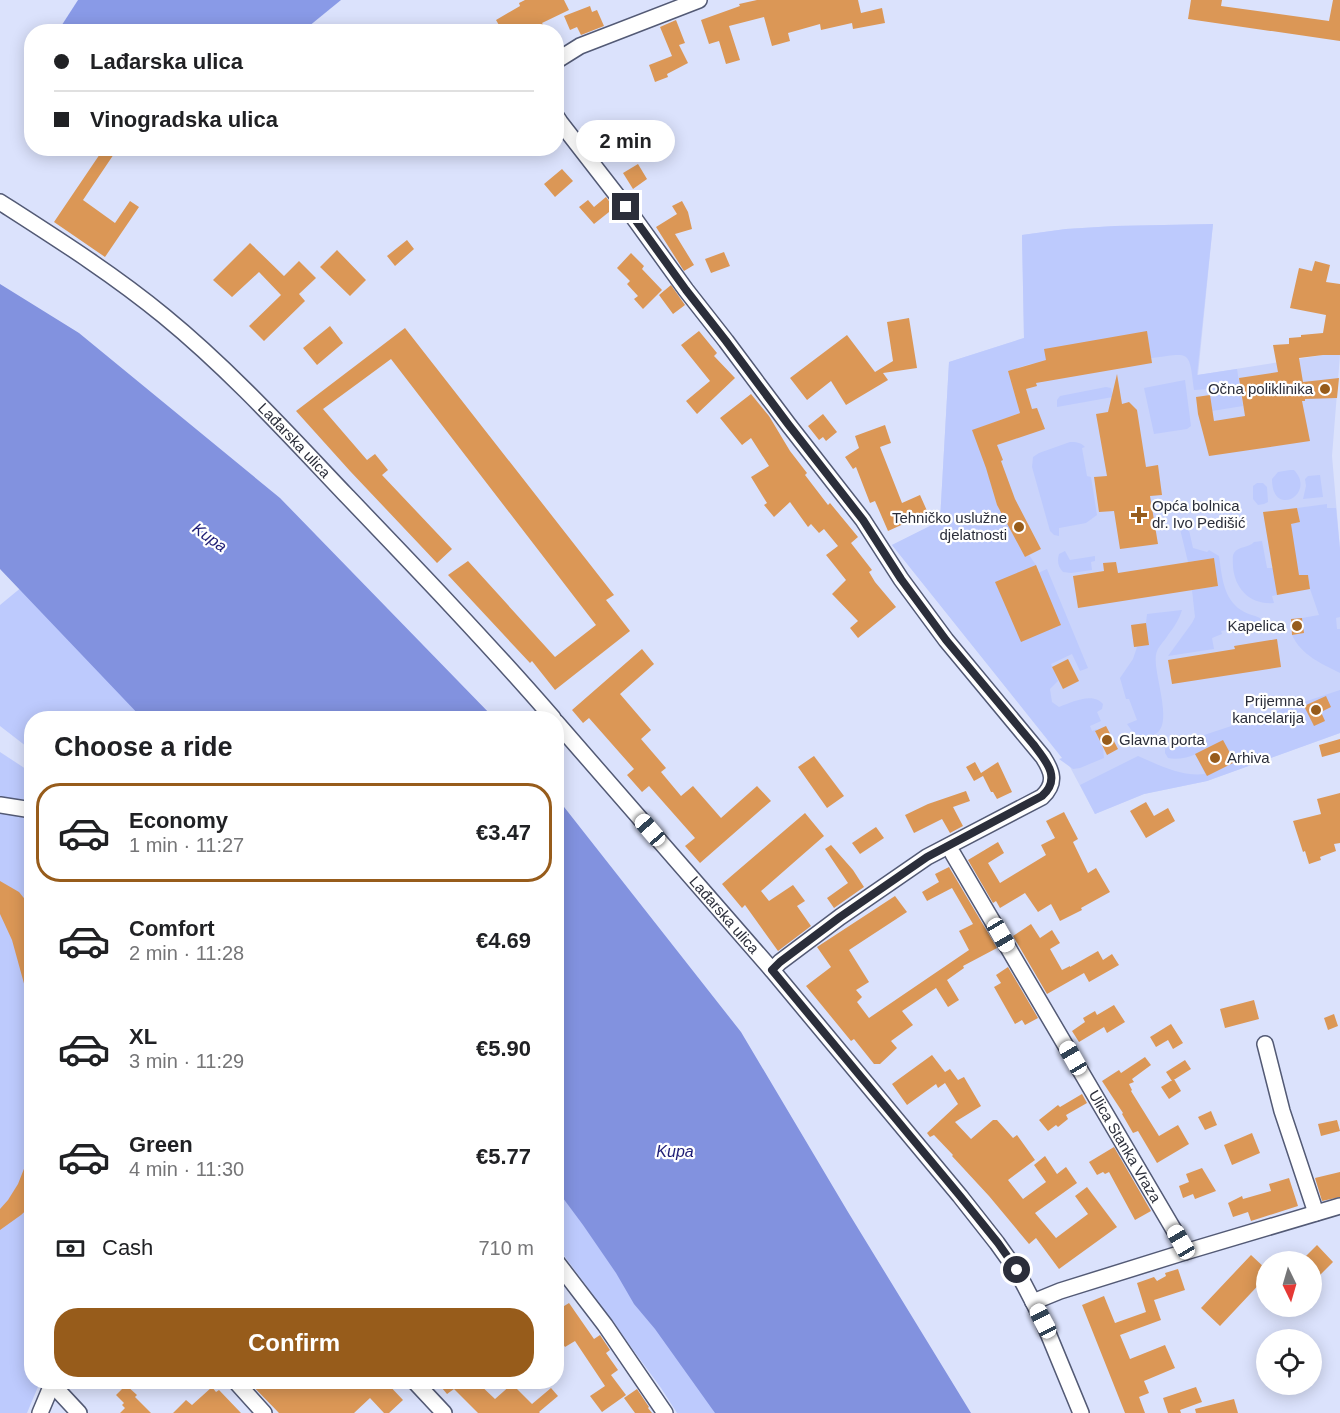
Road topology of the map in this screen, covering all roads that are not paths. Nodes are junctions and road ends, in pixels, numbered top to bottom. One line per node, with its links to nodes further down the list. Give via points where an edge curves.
1 (699, 0): 2 (street)
2 (564, 55)
3 (564, 127): 10 (street, via 863,520 946,640 1042,756 1052,776 1051,785 1042,796 910,868)
4 (0, 202): 5 (street, Lađarska ulica, via 104,271 206,353 377,528)
5 (547, 711)
6 (564, 731): 10 (street, Lađarska ulica)
7 (0, 806): 8 (street)
8 (24, 809)
9 (953, 854): 14 (street, Ulica Stanka Vraza)
10 (772, 970): 16 (street, Lađarska ulica, via 998,1243)
11 (1265, 1044): 13 (street)
12 (1340, 1206): 13 (street)
13 (1316, 1214): 14 (street)
14 (1185, 1252): 16 (street)
15 (564, 1271): 25 (street)
16 (1033, 1302): 26 (street, Lađarska ulica)
17 (50, 1389): 21 (street)
18 (57, 1389): 22 (street)
19 (242, 1389): 23 (street)
20 (422, 1389): 24 (street)
21 (40, 1413)
22 (79, 1413)
23 (264, 1413)
24 (444, 1413)
25 (665, 1413)
26 (1081, 1413)

